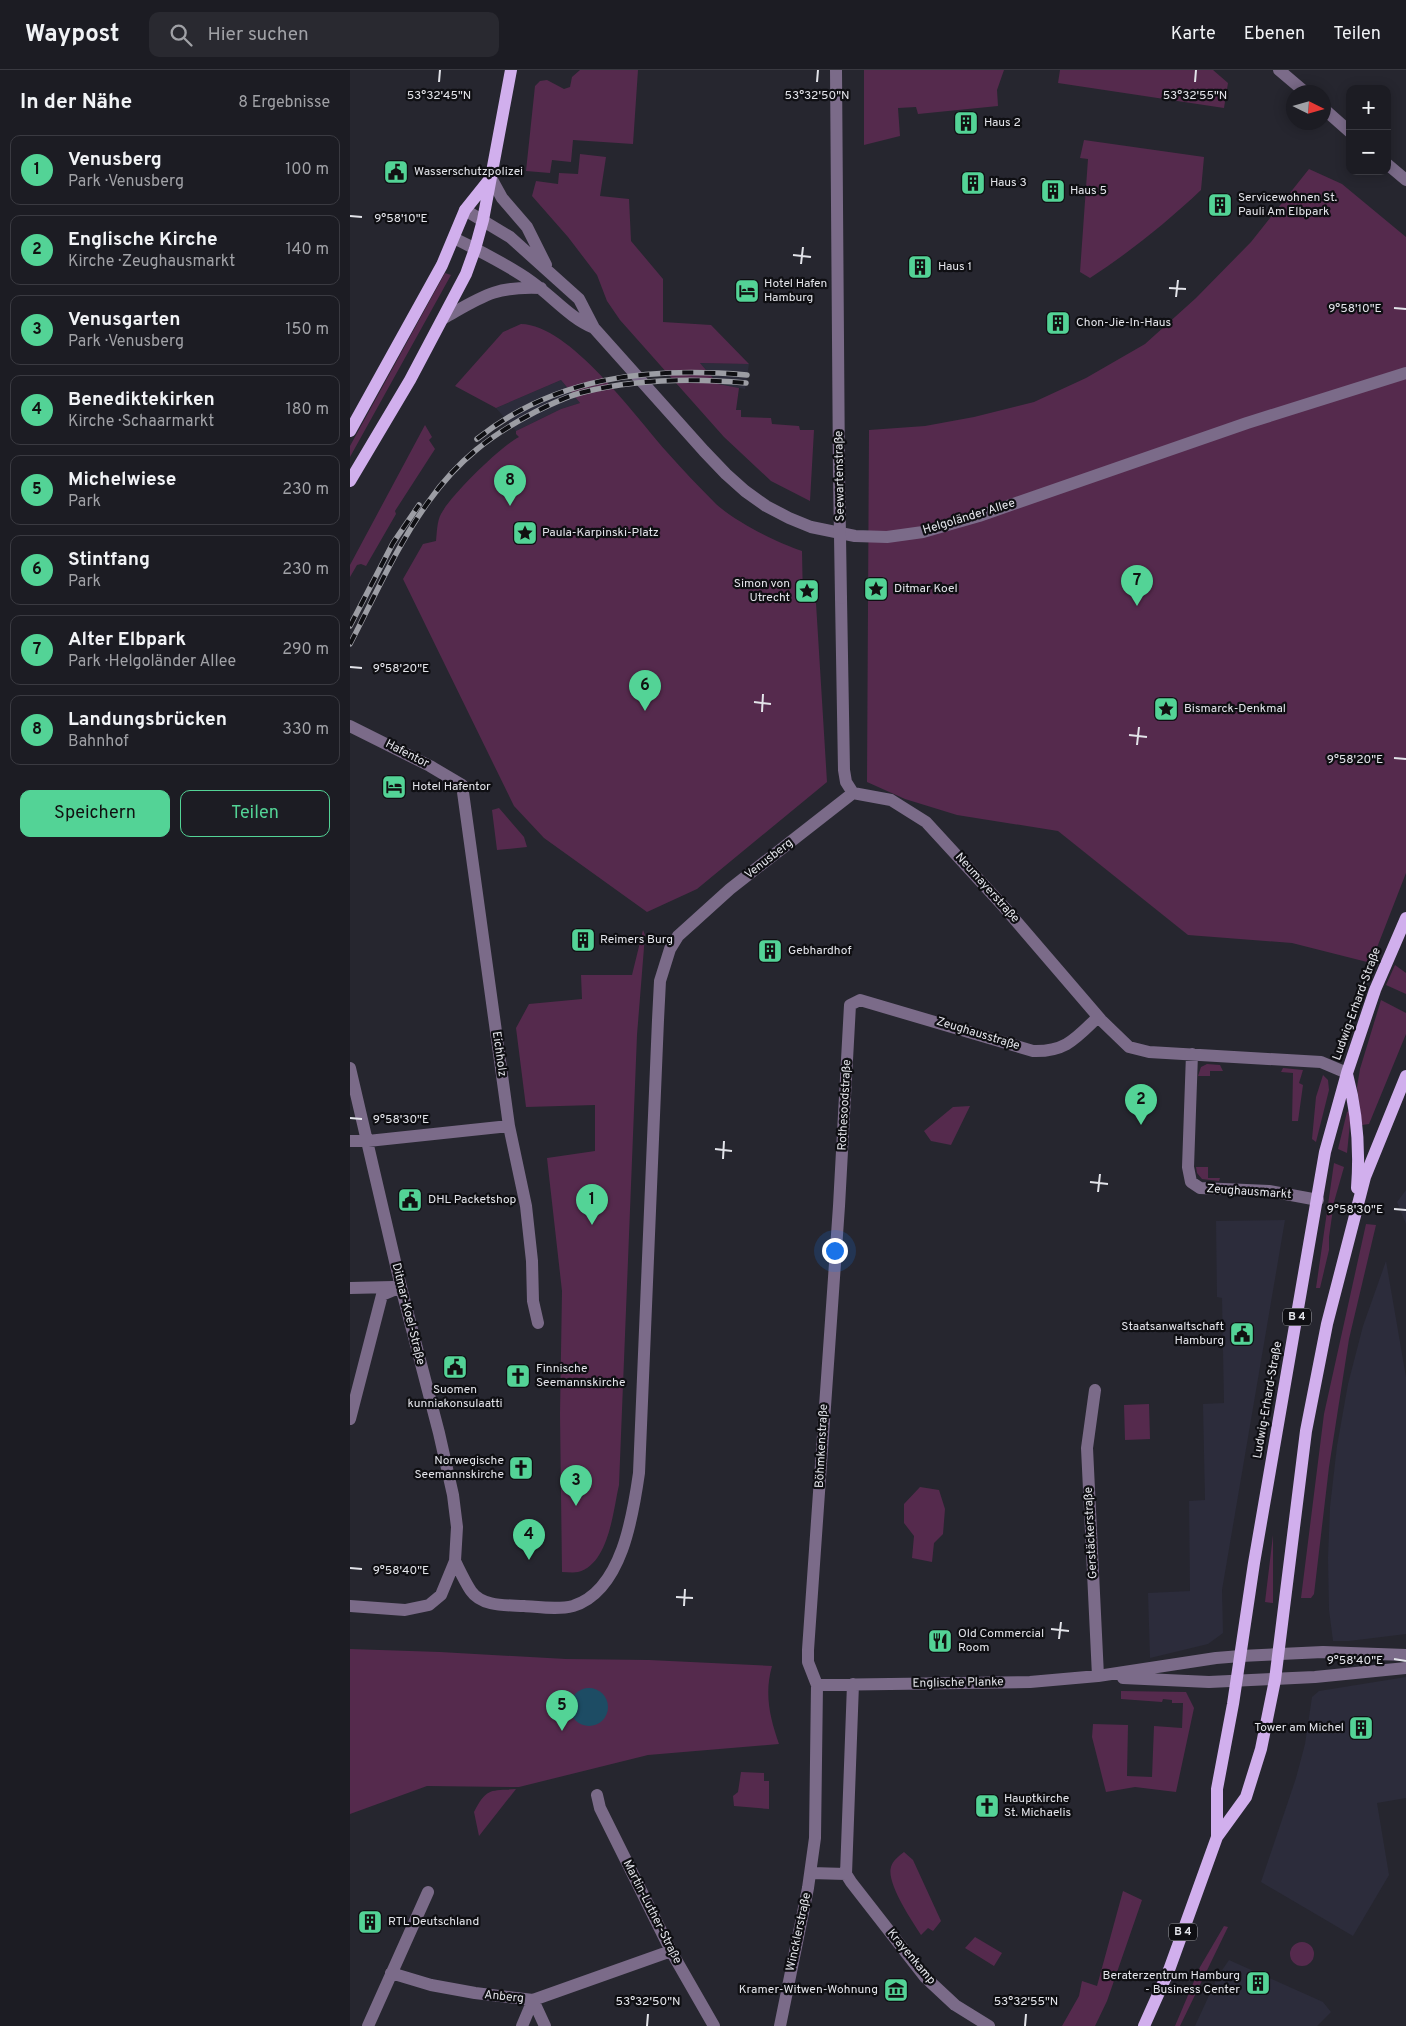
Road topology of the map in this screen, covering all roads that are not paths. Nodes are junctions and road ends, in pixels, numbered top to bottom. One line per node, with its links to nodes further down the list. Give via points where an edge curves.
1 (510, 70): 8 (main road)
2 (836, 70): 23 (street, Seewartenstraße, bridge, via 844,770 846,782)
3 (1279, 70): 4 (street)
4 (1297, 85)
5 (1331, 115): 6 (street)
6 (1348, 130)
7 (1391, 167): 9 (street)
8 (491, 178): 10 (main road); 11 (main road); 14 (street, Helgoländer Allee, via 502,198 527,227)
9 (1406, 180)
10 (465, 210): 11 (street, Helgoländer Allee); 12 (main road)
11 (483, 220): 13 (main road); 14 (street, Helgoländer Allee, via 510,237)
12 (454, 238): 13 (street, Helgoländer Allee); 19 (main road)
13 (475, 249): 15 (street, Helgoländer Allee, via 500,260); 16 (main road)
14 (550, 272): 17 (street, Helgoländer Allee, via 579,299)
15 (541, 288): 16 (street, via 516,287 493,292); 17 (street, Helgoländer Allee, via 578,322)
16 (444, 318): 20 (main road)
17 (594, 328): 18 (street, Helgoländer Allee, via 704,451 745,491 789,518 811,527 854,536 887,537 923,532 980,516 1247,423)
18 (1406, 373)
19 (350, 431)
20 (350, 481)
21 (350, 726): 22 (street, Hafentor)
22 (462, 785): 31 (street, Eichholz)
23 (853, 793): 26 (street, Neumayerstraße, via 891,800 926,822); 42 (street, Venusberg, via 730,889 678,936 670,949 660,981 639,1473 628,1535 605,1581 588,1599 562,1608 489,1604 472,1593)
24 (1406, 921): 29 (main road, Ludwig-Erhard-Straße / B 4, via 1375,990)
25 (850, 1005): 26 (street, Zeughausstraße, via 860,1000 1033,1051 1051,1050 1068,1044); 35 (street, Rothesoodstraße)
26 (1098, 1016): 27 (street, via 1133,1049)
27 (1192, 1054): 29 (street, via 1321,1062); 34 (street, Zeughausmarkt, via 1190,1182 1200,1188 1269,1191)
28 (350, 1068): 33 (street, Ditmar-Koel-Straße)
29 (1347, 1073): 34 (main road, Ludwig-Erhard-Straße / B 4, via 1325,1152); 36 (main road, via 1357,1134)
30 (1406, 1076): 36 (main road, Ludwig-Erhard-Straße / B 4, via 1368,1168)
31 (509, 1126): 33 (street); 39 (street, Eichholz, via 526,1206 533,1301)
32 (350, 1141): 33 (street)
33 (368, 1141): 37 (street, Ditmar-Koel-Straße)
34 (1318, 1200): 46 (main road, Ludwig-Erhard-Straße / B 4, via 1258,1534)
35 (839, 1206): 52 (street, Böhmkenstraße, via 808,1650 808,1662)
36 (1355, 1212): 44 (main road, Ludwig-Erhard-Straße / B 4, via 1327,1324 1306,1431)
37 (401, 1287): 38 (street); 41 (street, via 382,1295); 42 (street, Ditmar-Koel-Straße, via 453,1495 457,1527)
38 (350, 1288)
39 (538, 1323)
40 (1095, 1390): 48 (street, Gerstäckerstraße, via 1087,1448)
41 (350, 1419)
42 (456, 1561): 43 (street, via 441,1595 429,1605 405,1610)
43 (350, 1606)
44 (1278, 1654): 45 (street, Englische Planke); 46 (street, Englische Planke); 49 (main road, Ludwig-Erhard-Straße / B 4)
45 (1406, 1655)
46 (1241, 1656): 48 (street, Englische Planke); 50 (main road, Ludwig-Erhard-Straße / B 4)
47 (1406, 1668): 49 (street, Englische Planke)
48 (1098, 1676): 50 (street, Englische Planke); 51 (street, Englische Planke, via 991,1684)
49 (1274, 1680): 50 (street, Englische Planke); 54 (main road, Ludwig-Erhard-Straße / B 4, via 1262,1742 1246,1797)
50 (1237, 1681): 54 (main road, Ludwig-Erhard-Straße / B 4, via 1217,1789)
51 (853, 1684): 52 (street, Englische Planke); 56 (street)
52 (817, 1685): 55 (street, Wincklerstraße, via 815,1838)
53 (597, 1795): 58 (street, Martin-Luther-Straße, via 600,1808)
54 (1217, 1837): 67 (main road, Ludwig-Erhard-Straße / B 4, via 1169,1970)
55 (811, 1873): 56 (street); 65 (street, Wincklerstraße)
56 (846, 1874): 66 (street, Krayenkamp, via 926,1977 955,2005)
57 (428, 1892): 59 (street)
58 (671, 1951): 60 (street, Anberg); 64 (street, Martin-Luther-Straße)
59 (391, 1974): 60 (street, Anberg, via 431,1985); 61 (street)
60 (533, 2000): 62 (street); 63 (street)
61 (368, 2026)
62 (522, 2026)
63 (545, 2026)
64 (714, 2026)
65 (780, 2026)
66 (989, 2026)
67 (1144, 2026)

